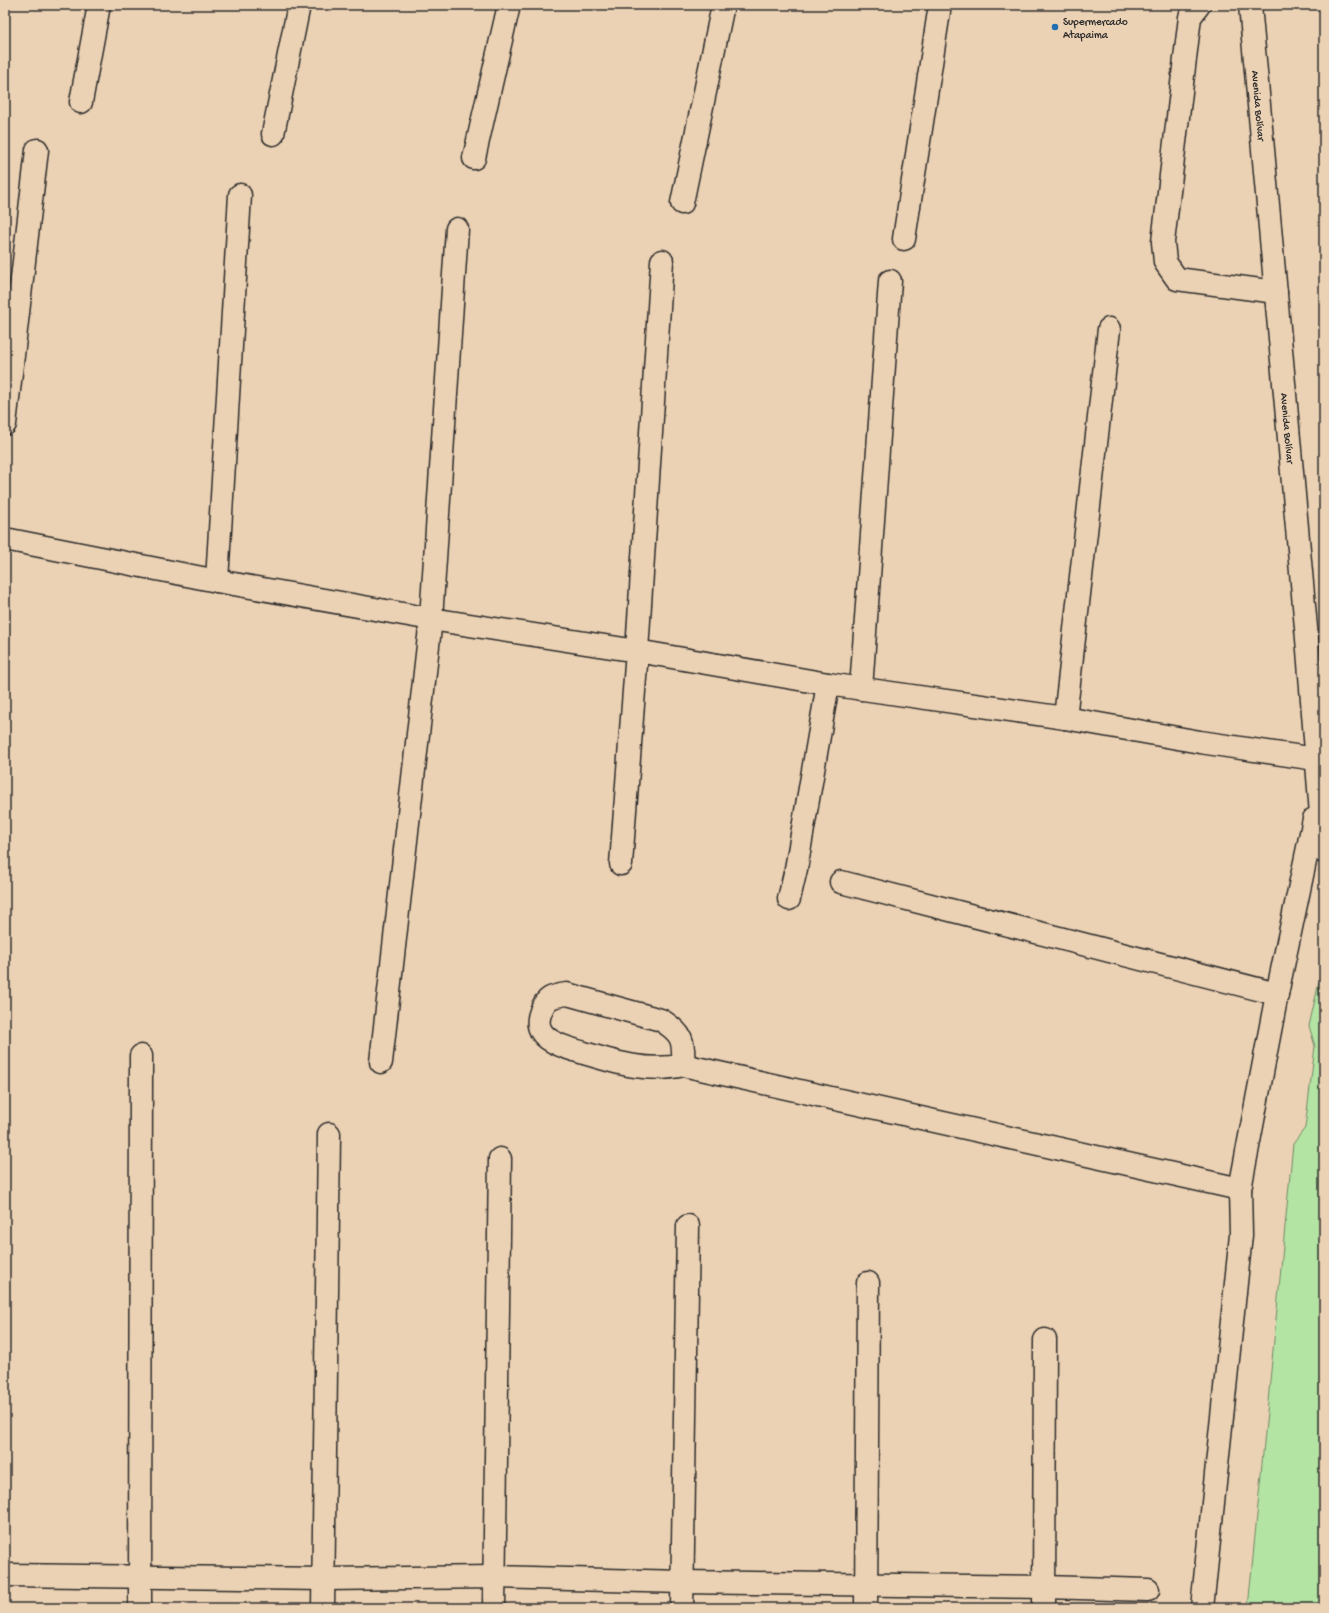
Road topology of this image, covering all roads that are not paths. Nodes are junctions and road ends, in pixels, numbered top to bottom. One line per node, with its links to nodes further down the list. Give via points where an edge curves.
1 (99, 5): 8 (street)
2 (298, 5): 9 (street)
3 (509, 5): 11 (street)
4 (723, 5): 13 (street)
5 (940, 5): 15 (street)
6 (1199, 5): 18 (street, via 1190,17 1163,242 1165,262 1177,278)
7 (1250, 5): 18 (street, Avenida Bolívar)
8 (80, 102)
9 (273, 134)
10 (37, 150): 20 (street)
11 (474, 158)
12 (240, 194): 22 (street)
13 (682, 203)
14 (457, 229): 23 (street)
15 (904, 238)
16 (662, 261): 25 (street)
17 (890, 281): 27 (street)
18 (1276, 292): 24 (street, Avenida Bolívar)
19 (1109, 329): 28 (street)
20 (5, 424)
21 (5, 539): 22 (street)
22 (217, 581): 23 (street)
23 (431, 619): 25 (street); 37 (street)
24 (1316, 649): 29 (street, Avenida Bolívar)
25 (637, 651): 26 (street); 32 (street)
26 (828, 684): 27 (street); 34 (street)
27 (861, 689): 28 (street)
28 (1065, 718): 29 (street)
29 (1316, 759): 30 (street, Avenida Bolívar)
30 (1319, 795): 31 (street, Avenida Bolívar); 35 (street)
31 (1324, 852)
32 (621, 864)
33 (841, 882): 35 (street)
34 (789, 899)
35 (1277, 994): 41 (street)
36 (141, 1056): 46 (street)
37 (382, 1062)
38 (683, 1065): 38 (street, via 684,1045 672,1026 661,1020 567,994 552,996 543,1005 538,1019 542,1032 553,1043 622,1065 654,1068); 41 (street)
39 (329, 1134): 48 (street)
40 (500, 1159): 47 (street)
41 (1240, 1189): 58 (street, via 1241,1234)
42 (688, 1226): 49 (street)
43 (868, 1283): 50 (street)
44 (1045, 1340): 52 (street)
45 (5, 1575): 46 (street)
46 (140, 1576): 48 (street); 53 (street)
47 (495, 1577): 48 (street); 49 (street); 55 (street)
48 (324, 1579): 54 (street)
49 (682, 1582): 50 (street); 56 (street)
50 (866, 1584): 52 (street); 57 (street)
51 (1148, 1590): 52 (street)
52 (1044, 1597)
53 (140, 1608)
54 (323, 1608)
55 (494, 1608)
56 (682, 1608)
57 (866, 1608)
58 (1202, 1608)

